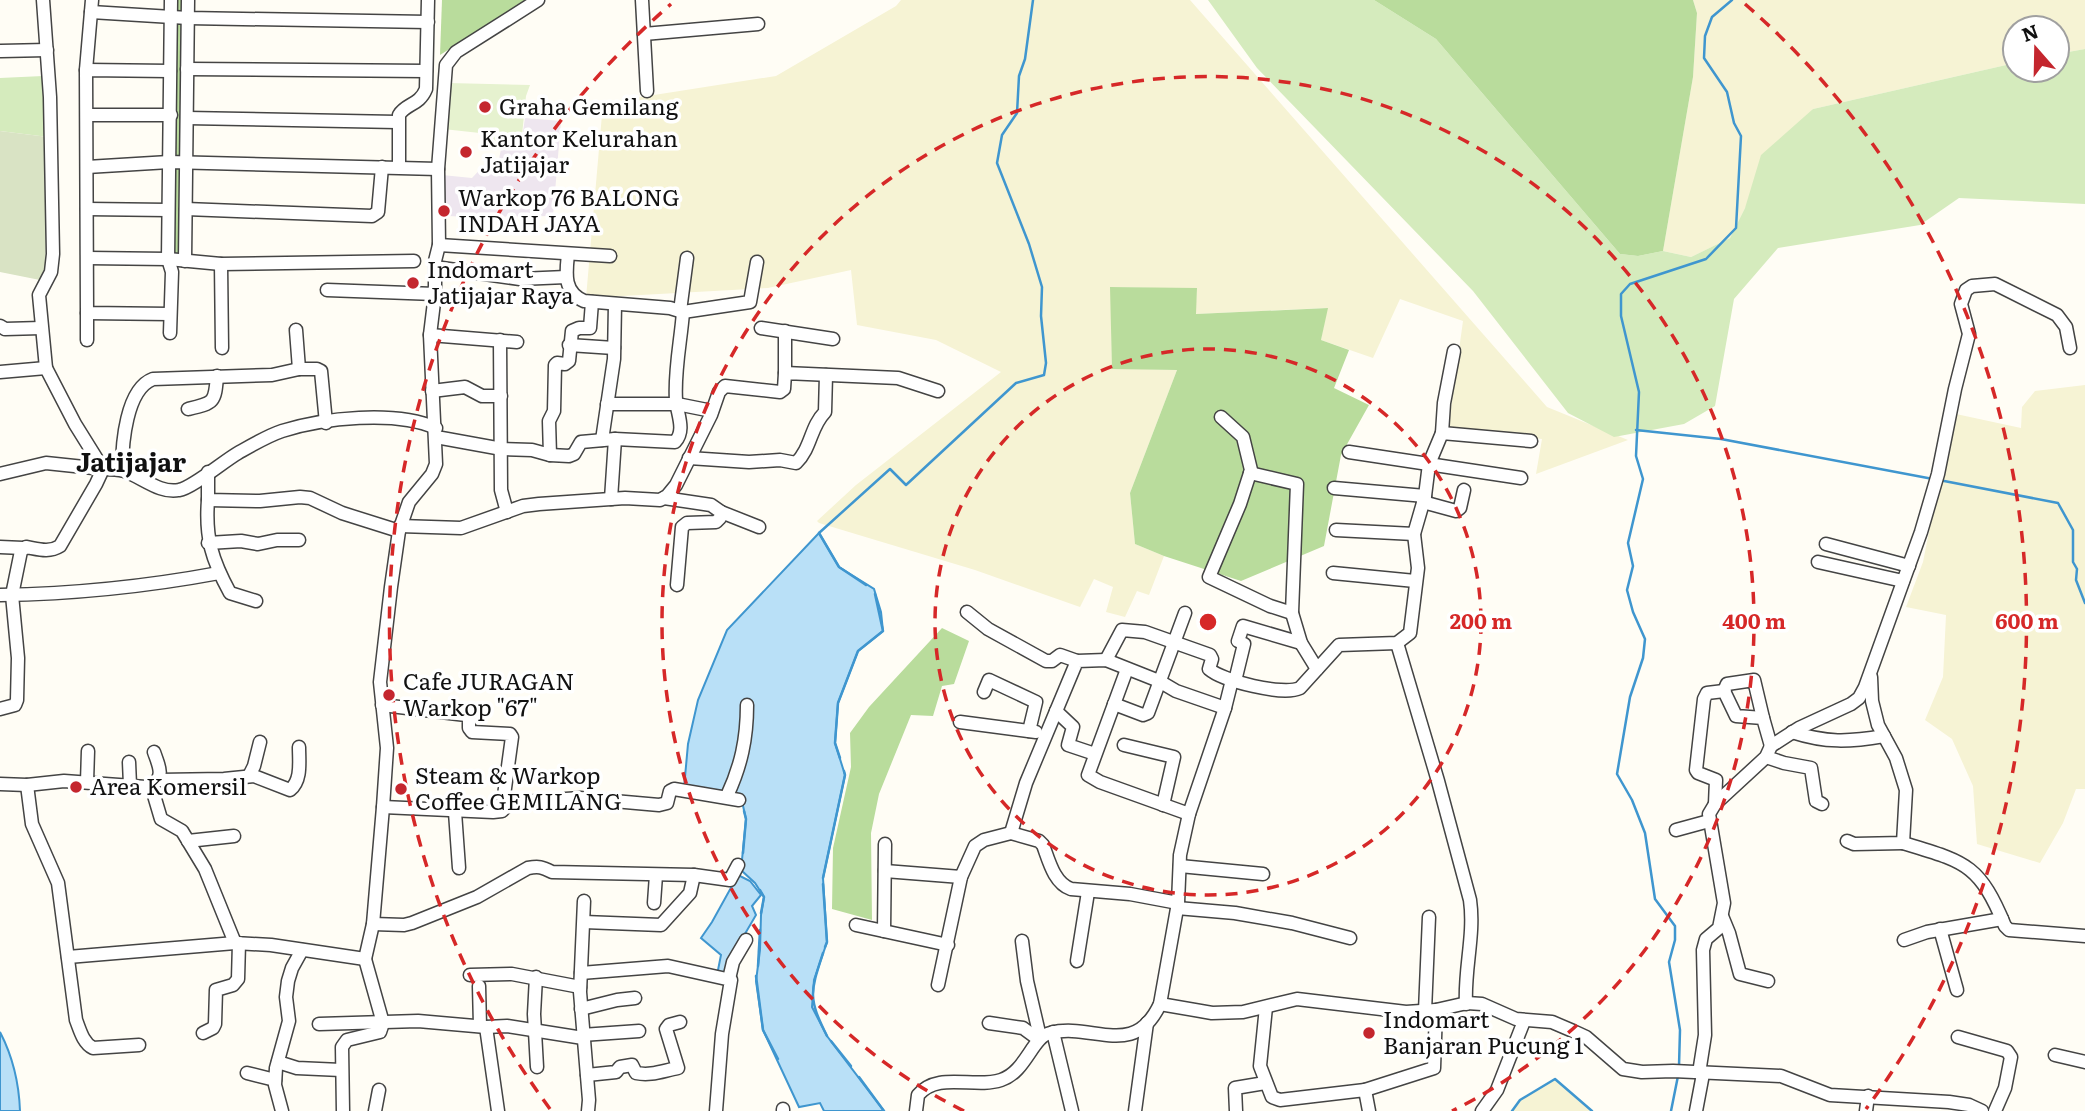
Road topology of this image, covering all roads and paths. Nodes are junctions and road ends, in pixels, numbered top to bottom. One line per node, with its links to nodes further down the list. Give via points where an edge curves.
1 (43, 0): 13 (street)
2 (171, 0): 8 (street)
3 (188, 0): 9 (street)
4 (428, 0): 10 (street)
5 (538, 0): 29 (street, via 456,52 446,65)
6 (642, 0): 12 (street)
7 (92, 6): 8 (street); 16 (street)
8 (172, 17): 9 (street); 17 (street)
9 (188, 18): 10 (street); 15 (street)
10 (428, 22): 18 (street)
11 (758, 24): 12 (street)
12 (644, 34): 19 (street)
13 (47, 50): 14 (street); 53 (street, via 53,254 51,272 39,295)
14 (1, 51)
15 (187, 69): 18 (street); 22 (street)
16 (86, 70): 17 (street); 20 (street)
17 (170, 71): 21 (street)
18 (426, 71): 23 (street, via 423,97 401,111)
19 (647, 91)
20 (87, 115): 21 (street); 26 (street)
21 (171, 115): 24 (street)
22 (187, 118): 23 (street); 25 (street)
23 (397, 122): 28 (street)
24 (169, 163): 25 (street); 26 (street); 32 (street)
25 (187, 163): 27 (street); 31 (street)
26 (86, 167): 30 (street)
27 (382, 167): 28 (street); 31 (street, via 378,212 372,216)
28 (399, 167): 29 (street)
29 (438, 169): 33 (street)
30 (87, 209): 32 (street); 36 (street)
31 (186, 209): 38 (street)
32 (168, 210): 42 (street)
33 (439, 245): 34 (street); 43 (street)
34 (568, 254): 35 (street); 44 (street)
35 (610, 256)
36 (88, 258): 42 (street); 50 (street)
37 (687, 258): 49 (street)
38 (185, 261): 41 (street); 42 (street)
39 (414, 261): 41 (street)
40 (757, 262): 49 (street, via 750,302)
41 (221, 264): 64 (street)
42 (170, 265): 51 (street)
43 (435, 267): 44 (street, via 520,279); 46 (street)
44 (566, 276): 47 (street, via 573,295)
45 (327, 290): 46 (street)
46 (435, 294): 58 (street)
47 (592, 302): 48 (street); 63 (street, via 590,328 572,331)
48 (615, 304): 49 (street); 65 (street)
49 (681, 311): 78 (street)
50 (87, 313): 51 (street); 60 (street)
51 (170, 314): 57 (street)
52 (0, 326): 53 (street)
53 (41, 328): 68 (street)
54 (761, 328): 56 (street)
55 (296, 330): 69 (street)
56 (785, 331): 59 (street); 71 (street)
57 (170, 332)
58 (430, 335): 61 (street); 74 (street)
59 (833, 339)
60 (87, 340)
61 (500, 340): 62 (street); 76 (street)
62 (516, 342)
63 (569, 345): 65 (street); 89 (street, via 569,361 555,365)
64 (222, 348)
65 (614, 348): 77 (street)
66 (2070, 348): 116 (street, via 2066,327 2057,314 1995,284 1966,290 1961,304 1969,334 1936,479)
67 (1454, 351): 84 (street)
68 (47, 368): 70 (street); 92 (street)
69 (299, 369): 73 (street, via 272,375); 82 (street, via 321,371)
70 (0, 372)
71 (785, 373): 72 (street); 80 (street, via 780,391 724,386)
72 (826, 375): 75 (street, via 898,378); 90 (street, via 825,412 817,421 807,453 796,463)
73 (217, 376): 79 (street, via 213,401); 93 (street, via 153,379 141,385 127,423)
74 (432, 391): 76 (street, via 465,387 482,396); 83 (street)
75 (938, 391)
76 (501, 396): 87 (street)
77 (607, 404): 78 (street); 85 (street)
78 (677, 404): 80 (street); 85 (street, via 681,430 675,442)
79 (188, 409)
80 (712, 411): 90 (street)
81 (1221, 416): 95 (street, via 1243,438)
82 (326, 423): 83 (street, via 414,419); 94 (street, via 279,432)
83 (436, 432): 87 (street); 107 (street, via 436,464 409,502)
84 (1442, 433): 86 (street); 91 (street)
85 (608, 440): 89 (street, via 579,443 572,456); 101 (street)
86 (1531, 442)
87 (502, 449): 89 (street); 104 (street, via 501,490)
88 (1349, 453): 91 (street)
89 (550, 455)
90 (689, 458): 100 (street, via 672,492)
91 (1429, 464): 97 (street); 102 (street)
92 (103, 469): 93 (street); 96 (street, via 46,463); 114 (street, via 60,546)
93 (122, 470): 94 (street, via 172,491)
94 (208, 472): 103 (street)
95 (1250, 473): 126 (street, via 1297,484); 126 (street, via 1209,577)
96 (0, 474)
97 (1521, 478)
98 (1334, 488): 102 (street)
99 (1464, 490): 102 (street, via 1457,511)
100 (664, 498): 101 (street); 105 (street, via 711,505)
101 (611, 499): 104 (street, via 539,503)
102 (1424, 499): 109 (street)
103 (208, 500): 107 (street, via 300,496); 111 (street)
104 (507, 512): 107 (street, via 461,527)
105 (721, 512): 106 (street); 121 (street, via 716,522 682,527)
106 (759, 527)
107 (400, 529): 140 (street, via 382,655)
108 (1336, 530): 109 (street)
109 (1414, 534): 119 (street)
110 (299, 540): 111 (street)
111 (208, 543): 117 (street)
112 (1826, 544): 116 (street)
113 (0, 547): 114 (street)
114 (23, 548): 122 (street)
115 (1818, 562): 120 (street)
116 (1909, 566): 120 (street)
117 (219, 573): 122 (street); 123 (street, via 230,593)
118 (1333, 573): 119 (street)
119 (1415, 581): 129 (street, via 1410,633)
120 (1903, 581): 134 (street)
121 (677, 585)
122 (6, 595): 143 (street, via 18,658 18,700)
123 (256, 601)
124 (967, 612): 131 (street, via 1045,661 1060,655)
125 (1185, 613): 127 (street)
126 (1292, 613): 128 (street)
127 (1176, 642): 130 (street, via 1145,632 1121,631); 135 (street, via 1210,655 1210,671); 136 (street)
128 (1301, 643): 133 (street); 135 (street, via 1243,626 1238,641 1244,644)
129 (1397, 643): 133 (street, via 1339,645); 223 (street, via 1470,900)
130 (1106, 660): 131 (street); 132 (street)
131 (1077, 661): 144 (street)
132 (1127, 669): 136 (street); 139 (street)
133 (1317, 669): 135 (street, via 1296,690)
134 (1871, 674): 148 (street, via 1859,698 1850,705); 150 (street, via 1872,701)
135 (1233, 680): 142 (street)
136 (1159, 681): 139 (street, via 1147,715); 142 (street)
137 (1724, 691): 145 (street, via 1736,716); 145 (street, via 1727,684 1754,680); 166 (street, via 1711,691 1704,699 1696,769 1716,780)
138 (984, 692): 147 (street, via 989,680 1037,702)
139 (1114, 704): 157 (street)
140 (382, 705): 169 (street, via 387,748); 170 (street, via 466,715 472,732 512,735)
141 (747, 705): 170 (street, via 747,735 731,797 671,789 667,803 659,805 580,798 510,803)
142 (1225, 708): 172 (street)
143 (0, 709)
144 (1056, 711): 149 (street); 157 (street, via 1073,727 1068,745)
145 (1763, 719): 156 (street)
146 (960, 722): 147 (street)
147 (1029, 731): 149 (street)
148 (1792, 732): 150 (street, via 1827,741); 156 (street)
149 (1047, 734): 175 (street, via 1020,797)
150 (1884, 736): 179 (street, via 1906,790)
151 (260, 742): 159 (street)
152 (1124, 745): 168 (street, via 1174,757)
153 (299, 747): 159 (street, via 299,772 293,789)
154 (88, 751): 161 (street)
155 (154, 752): 160 (street)
156 (1768, 752): 166 (street); 167 (street, via 1784,763 1811,768 1816,800)
157 (1095, 754): 168 (street, via 1090,778)
158 (129, 762): 164 (street)
159 (249, 776): 160 (street)
160 (159, 780): 165 (street)
161 (87, 782): 163 (street); 164 (street)
162 (0, 784): 163 (street)
163 (27, 785): 209 (street, via 33,824 58,883)
164 (130, 785): 165 (street)
165 (146, 787): 177 (street, via 153,792 161,819 182,831)
166 (1715, 804): 173 (street)
167 (1822, 804)
168 (1163, 805): 172 (street)
169 (383, 807): 171 (street); 197 (street)
170 (502, 811): 171 (street)
171 (455, 812): 183 (street)
172 (1189, 814): 182 (street)
173 (1709, 821): 174 (street); 193 (street, via 1724,903)
174 (1676, 830)
175 (1011, 833): 188 (street, via 979,842); 189 (street, via 1041,843 1064,886)
176 (234, 836): 177 (street)
177 (188, 841): 206 (street)
178 (1847, 841): 179 (street)
179 (1903, 843): 195 (street, via 1973,871 1985,884)
180 (886, 844): 184 (street)
181 (738, 865): 187 (street, via 731,880)
182 (1180, 866): 185 (street); 192 (street)
183 (459, 868)
184 (886, 872): 188 (street); 200 (street)
185 (1263, 874)
186 (656, 875): 187 (street); 191 (street); 197 (street, via 528,868 477,897 412,923)
187 (694, 875): 196 (street, via 690,893 661,925)
188 (961, 877): 207 (street)
189 (1088, 892): 192 (street, via 1130,894); 211 (street)
190 (584, 901): 196 (street)
191 (653, 903)
192 (1178, 905): 202 (street, via 1292,923); 222 (street)
193 (1721, 915): 216 (street, via 1740,974); 247 (street, via 1719,928 1706,939 1703,950 1704,1035)
194 (1429, 917): 226 (street)
195 (2002, 919): 199 (street); 201 (street, via 2009,930 2018,932)
196 (584, 922): 212 (street)
197 (373, 924): 210 (street)
198 (856, 925): 200 (street)
199 (1940, 929): 204 (street); 220 (street)
200 (884, 931): 207 (street)
201 (2085, 936)
202 (1350, 938)
203 (746, 940): 215 (street)
204 (1904, 940)
205 (1022, 941): 240 (street)
206 (237, 943): 208 (street); 209 (street); 236 (street, via 238,979 216,989 215,1024)
207 (948, 945): 217 (street)
208 (303, 950): 210 (street); 243 (street, via 289,974 289,1019)
209 (68, 957): 241 (street, via 76,1020 87,1044 93,1048)
210 (365, 959): 229 (street)
211 (1077, 961)
212 (581, 973): 215 (street, via 668,966); 219 (street)
213 (470, 975): 214 (street)
214 (536, 977): 219 (street); 234 (street)
215 (729, 979): 261 (street)
216 (1768, 981)
217 (938, 985)
218 (479, 986): 233 (street)
219 (580, 987): 225 (street)
220 (1957, 990)
221 (635, 998): 225 (street)
222 (1160, 1004): 224 (street, via 1212,1013); 231 (street)
223 (1466, 1004): 226 (street); 227 (street, via 1482,1004)
224 (1266, 1007): 226 (street, via 1309,999 1399,1012); 251 (street, via 1260,1066)
225 (581, 1009): 238 (street)
226 (1431, 1010): 253 (street, via 1434,1068)
227 (1524, 1021): 247 (street, via 1552,1022 1586,1037 1623,1069); 268 (street, via 1497,1090)
228 (680, 1022): 249 (street, via 666,1029 678,1068 640,1074 632,1065)
229 (383, 1023): 232 (street); 233 (street); 246 (street, via 378,1033 345,1042)
230 (989, 1023): 240 (street, via 1024,1028)
231 (1147, 1023): 237 (street, via 1138,1032 1112,1036); 265 (street)
232 (319, 1024)
233 (483, 1027): 234 (street); 259 (street)
234 (534, 1031): 238 (street); 245 (street)
235 (639, 1031): 238 (street)
236 (203, 1032)
237 (1053, 1032): 240 (street); 264 (street)
238 (582, 1036): 249 (street)
239 (1958, 1037): 272 (street, via 2007,1051 2011,1057)
240 (1039, 1038): 254 (street, via 1010,1077 930,1085)
241 (139, 1045)
242 (2056, 1055): 244 (street)
243 (278, 1062): 246 (street, via 297,1068); 250 (street)
244 (2085, 1062)
245 (537, 1067)
246 (341, 1070): 257 (street)
247 (1690, 1072): 255 (street, via 1781,1076 1830,1095); 269 (street)
248 (247, 1073): 250 (street)
249 (587, 1075): 260 (street)
250 (275, 1080): 256 (street)
251 (1265, 1083): 253 (street, via 1272,1097 1280,1100); 266 (street, via 1235,1088)
252 (379, 1090): 258 (street)
253 (1365, 1090): 267 (street)
254 (919, 1093): 262 (street); 263 (street)
255 (1868, 1096): 270 (street); 271 (street, via 1949,1102)
256 (282, 1111)
257 (343, 1111)
258 (375, 1111)
259 (498, 1111)
260 (587, 1111)
261 (716, 1111)
262 (906, 1111)
263 (916, 1111)
264 (1072, 1111)
265 (1135, 1111)
266 (1236, 1111)
267 (1368, 1111)
268 (1482, 1111)
269 (1696, 1111)
270 (1866, 1111)
271 (1982, 1111)
272 (1995, 1111)

